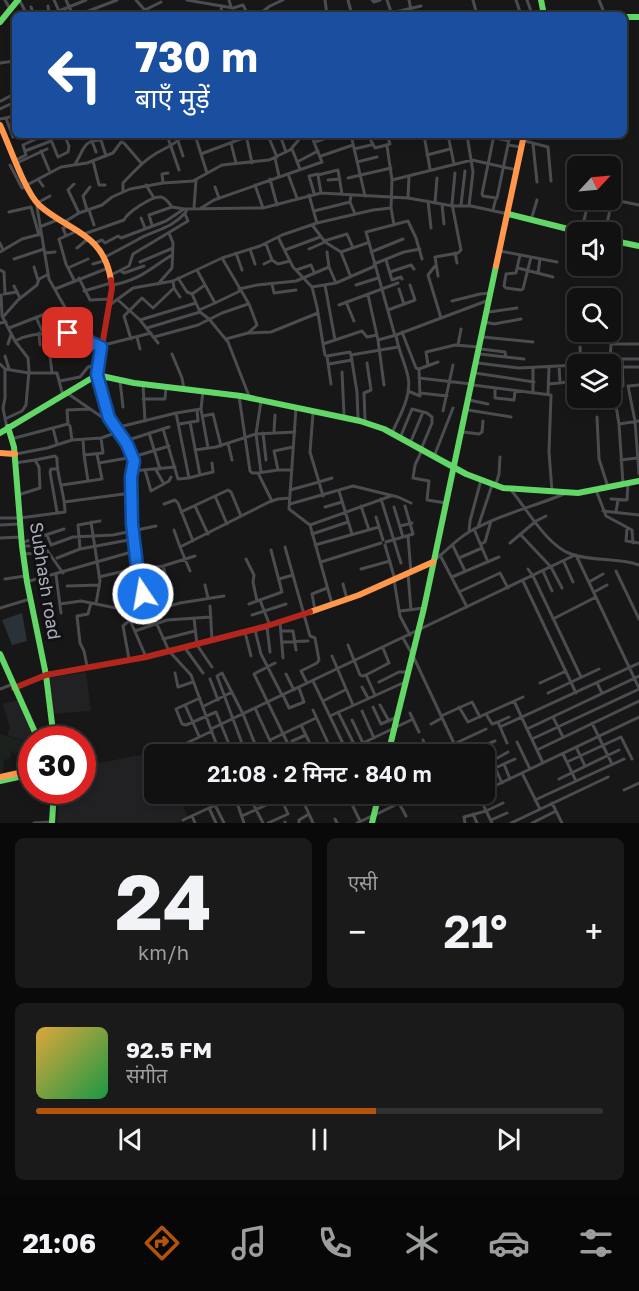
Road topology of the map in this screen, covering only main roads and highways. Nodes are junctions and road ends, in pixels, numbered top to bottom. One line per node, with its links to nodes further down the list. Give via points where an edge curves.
1 (19, 0): 2 (main road)
2 (0, 22)
3 (1, 128): 13 (main road, via 10,138 16,161 38,204 95,243 109,271 113,295 99,346)
4 (524, 139): 5 (main road); 5 (main road)
5 (509, 214): 6 (main road); 9 (main road)
6 (567, 229)
7 (621, 242): 8 (main road)
8 (639, 246)
9 (501, 251): 10 (main road); 10 (main road)
10 (489, 300): 11 (main road); 11 (main road)
11 (485, 322): 12 (main road); 12 (main road)
12 (480, 350): 14 (main road); 14 (main road)
13 (97, 375): 15 (main road, via 239,396); 16 (main road)
14 (472, 385): 21 (main road); 21 (main road)
15 (315, 412): 17 (main road, via 373,425); 17 (main road, via 361,419)
16 (6, 429): 20 (main road, Subhash road)
17 (400, 437): 18 (main road); 18 (main road)
18 (422, 448): 21 (main road); 21 (main road)
19 (0, 453): 20 (main road)
20 (14, 454): 22 (main road, Subhash road)
21 (454, 466): 24 (main road); 24 (main road); 26 (main road)
22 (16, 474): 25 (main road, Subhash road); 25 (main road, Subhash road)
23 (639, 481): 24 (main road, via 564,494)
24 (494, 484)
25 (20, 521): 29 (main road, Subhash road, via 29,599)
26 (434, 561): 28 (main road); 29 (main road, via 347,599 245,633 146,657)
27 (0, 655): 30 (main road); 32 (main road, bridge)
28 (413, 656): 34 (main road); 34 (main road)
29 (45, 675): 30 (main road); 33 (main road, Subhash road)
30 (15, 686): 31 (main road)
31 (32, 726)
32 (32, 726)
33 (50, 726)
34 (395, 728): 35 (main road)
35 (392, 744)
36 (18, 775): 37 (main road)
37 (0, 779)
38 (55, 804): 40 (main road)
39 (378, 804): 41 (main road)
40 (53, 823)
41 (373, 823)

